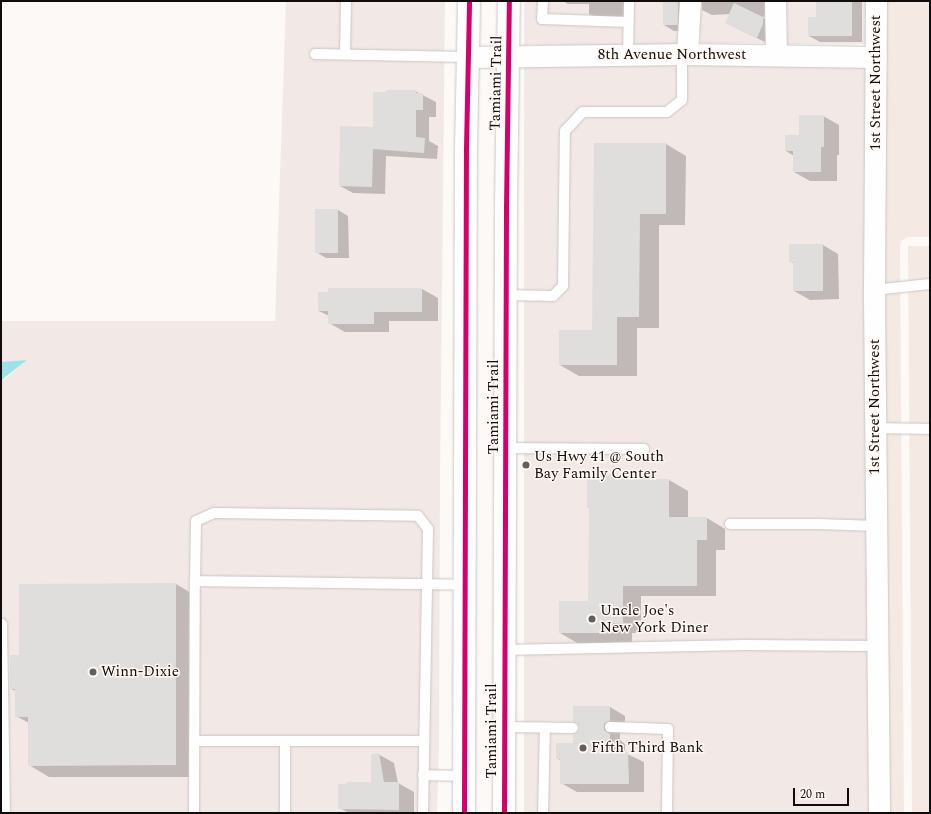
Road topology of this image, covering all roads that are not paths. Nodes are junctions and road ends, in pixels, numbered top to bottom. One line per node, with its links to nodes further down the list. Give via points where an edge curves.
1 (346, 1): 11 (lane)
2 (469, 1): 16 (main road, Tamiami Trail)
3 (509, 1): 15 (main road, Tamiami Trail)
4 (543, 1): 9 (lane, via 542,19)
5 (629, 1): 9 (lane)
6 (690, 1): 12 (street)
7 (775, 1): 13 (street)
8 (876, 1): 17 (street, 1st Street Northwest)
9 (628, 22): 14 (lane)
10 (315, 54): 11 (lane)
11 (345, 54): 16 (lane)
12 (685, 54): 13 (street, 8th Avenue Northwest); 14 (street, 8th Avenue Northwest); 20 (lane, via 682,100 667,112 583,112 565,131 563,286 553,296)
13 (776, 54): 17 (street, 8th Avenue Northwest)
14 (628, 55): 15 (street, 8th Avenue Northwest)
15 (508, 56): 16 (street, 8th Avenue Northwest); 20 (main road, Tamiami Trail)
16 (468, 57): 29 (main road, Tamiami Trail)
17 (876, 57): 19 (street, 1st Street Northwest)
18 (930, 284): 19 (lane)
19 (874, 290): 21 (street, 1st Street Northwest)
20 (506, 295): 23 (main road, Tamiami Trail)
21 (875, 428): 22 (lane); 26 (street, 1st Street Northwest)
22 (930, 429)
23 (506, 448): 24 (lane); 32 (main road, Tamiami Trail)
24 (644, 449)
25 (730, 524): 26 (lane)
26 (876, 526): 31 (street, 1st Street Northwest)
27 (195, 581): 28 (lane); 28 (lane, via 196,522 214,513 418,516 428,529); 37 (lane)
28 (427, 585): 29 (lane); 38 (lane)
29 (465, 585): 41 (main road, Tamiami Trail)
30 (2, 624): 42 (lane)
31 (877, 646): 32 (lane, via 744,645); 50 (street, 1st Street Northwest)
32 (504, 650): 33 (main road, Tamiami Trail)
33 (504, 727): 35 (lane); 47 (main road, Tamiami Trail)
34 (610, 727): 49 (lane, via 668,729)
35 (546, 728): 36 (lane); 48 (lane)
36 (573, 728)
37 (195, 741): 39 (lane); 43 (lane)
38 (424, 741): 39 (lane); 40 (lane)
39 (285, 742): 44 (lane)
40 (423, 775): 41 (lane); 45 (lane)
41 (464, 776): 46 (main road, Tamiami Trail)
42 (5, 813)
43 (194, 813)
44 (285, 813)
45 (423, 813)
46 (464, 813)
47 (504, 813)
48 (543, 813)
49 (667, 813)
50 (879, 813)

